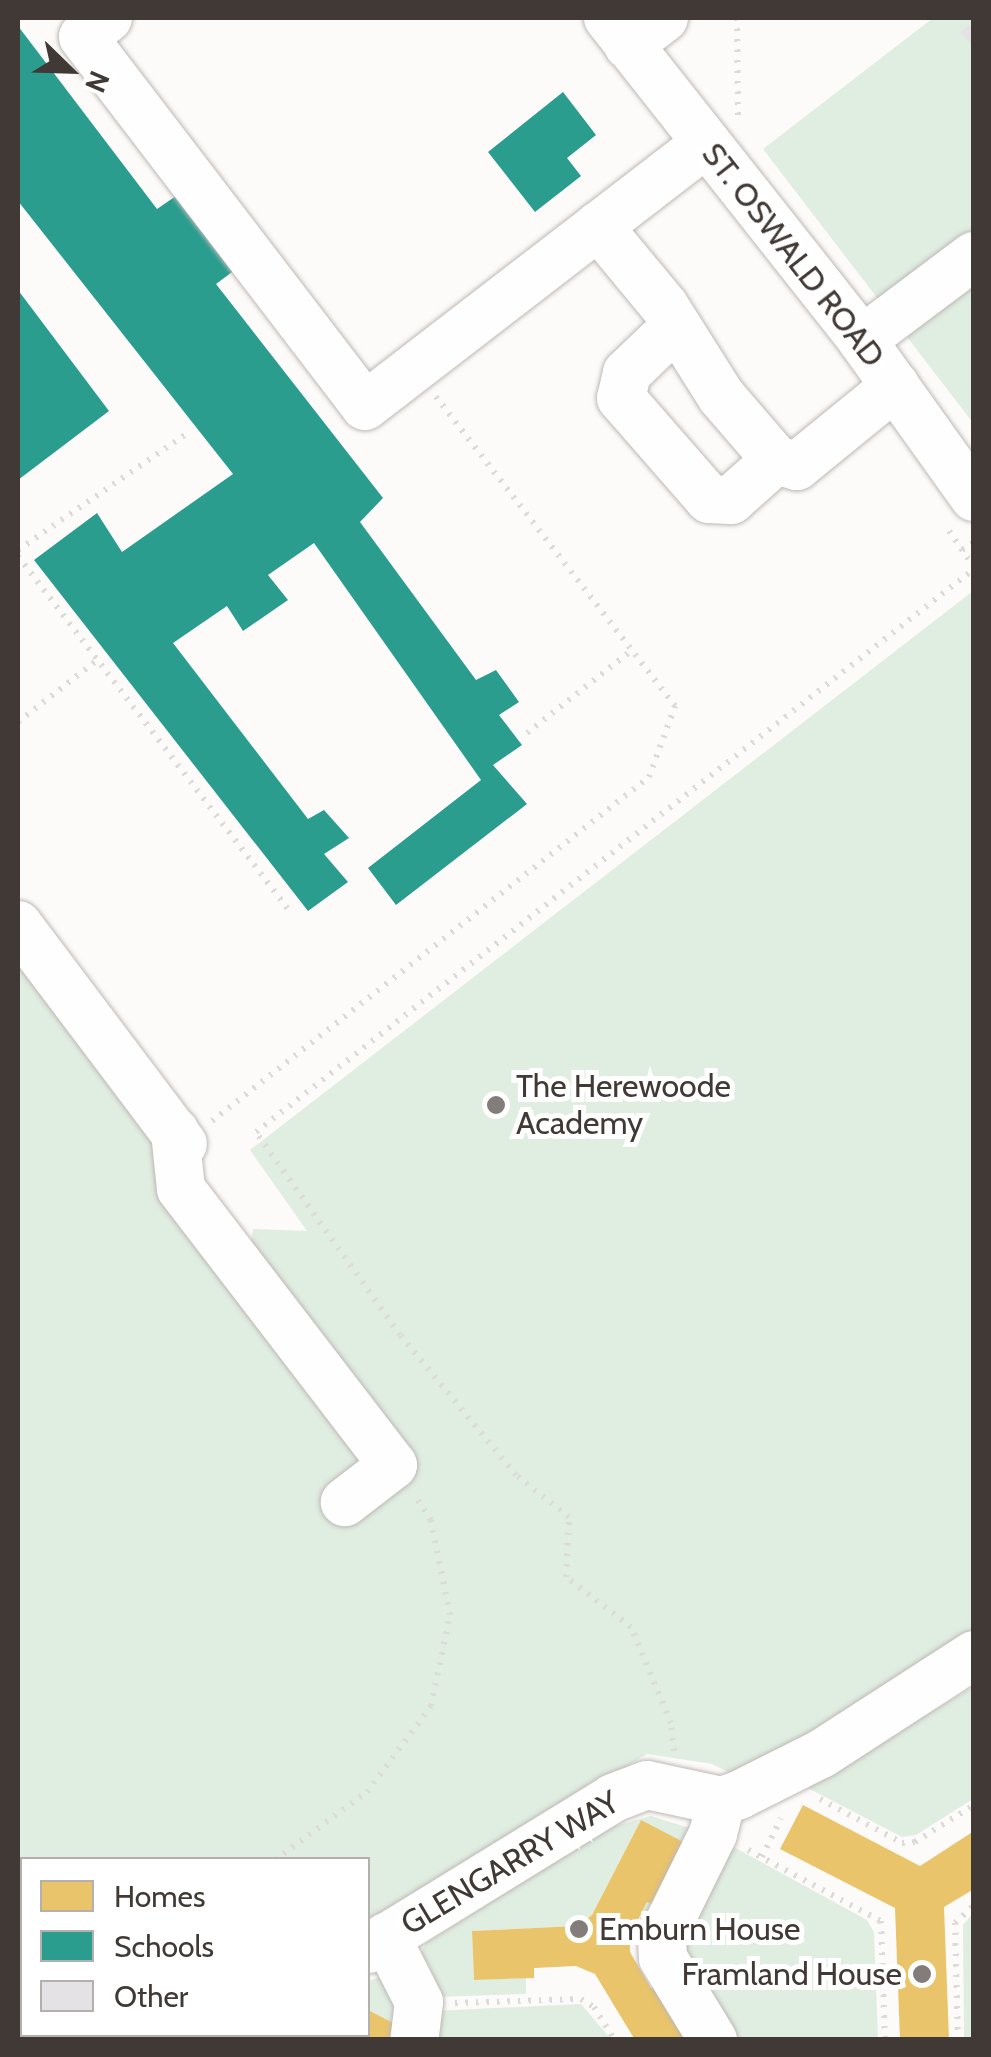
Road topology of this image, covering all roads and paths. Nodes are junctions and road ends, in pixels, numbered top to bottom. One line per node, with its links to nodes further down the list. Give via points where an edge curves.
1 (108, 18): 8 (street, via 83,37 365,406)
2 (633, 27): 3 (street, ST. OSWALD ROAD)
3 (706, 143): 4 (street); 7 (street, ST. OSWALD ROAD)
4 (598, 226): 6 (street); 8 (street)
5 (974, 256): 7 (street)
6 (676, 326): 11 (street, via 721,396); 11 (street, via 627,374 621,398 709,499 731,500)
7 (862, 340): 9 (street, ST. OSWALD ROAD)
8 (414, 369): 17 (path)
9 (895, 386): 11 (street, via 797,466); 12 (street, ST. OSWALD ROAD)
10 (189, 432): 15 (path)
11 (776, 460)
12 (974, 497)
13 (974, 542): 14 (path)
14 (962, 550)
15 (18, 553): 18 (path)
16 (974, 568): 29 (path, via 256,1132 400,1335 516,1475 570,1518 566,1577 630,1627)
17 (632, 650): 20 (path); 23 (path, via 675,706 649,777)
18 (97, 660): 19 (path); 21 (path)
19 (18, 722)
20 (528, 733)
21 (290, 912)
22 (18, 925): 23 (street)
23 (179, 1138): 24 (street, via 182,1189)
24 (393, 1465): 25 (street); 30 (path, via 431,1520 450,1615 430,1706 367,1792)
25 (345, 1502)
26 (974, 1655): 29 (street, GLENGARRY WAY, via 821,1754)
27 (811, 1794): 28 (path, via 902,1843 915,1842)
28 (974, 1805)
29 (704, 1807): 32 (street, GLENGARRY WAY, via 648,1786 613,1798); 35 (street, via 662,1936 663,1958); 36 (path, via 881,1921)
30 (279, 1857)
31 (974, 1905): 37 (path, via 956,1923)
32 (377, 1943): 33 (street)
33 (417, 2022): 34 (path, via 581,1999)
34 (615, 2040)
35 (713, 2040)
36 (885, 2040)
37 (958, 2040)

